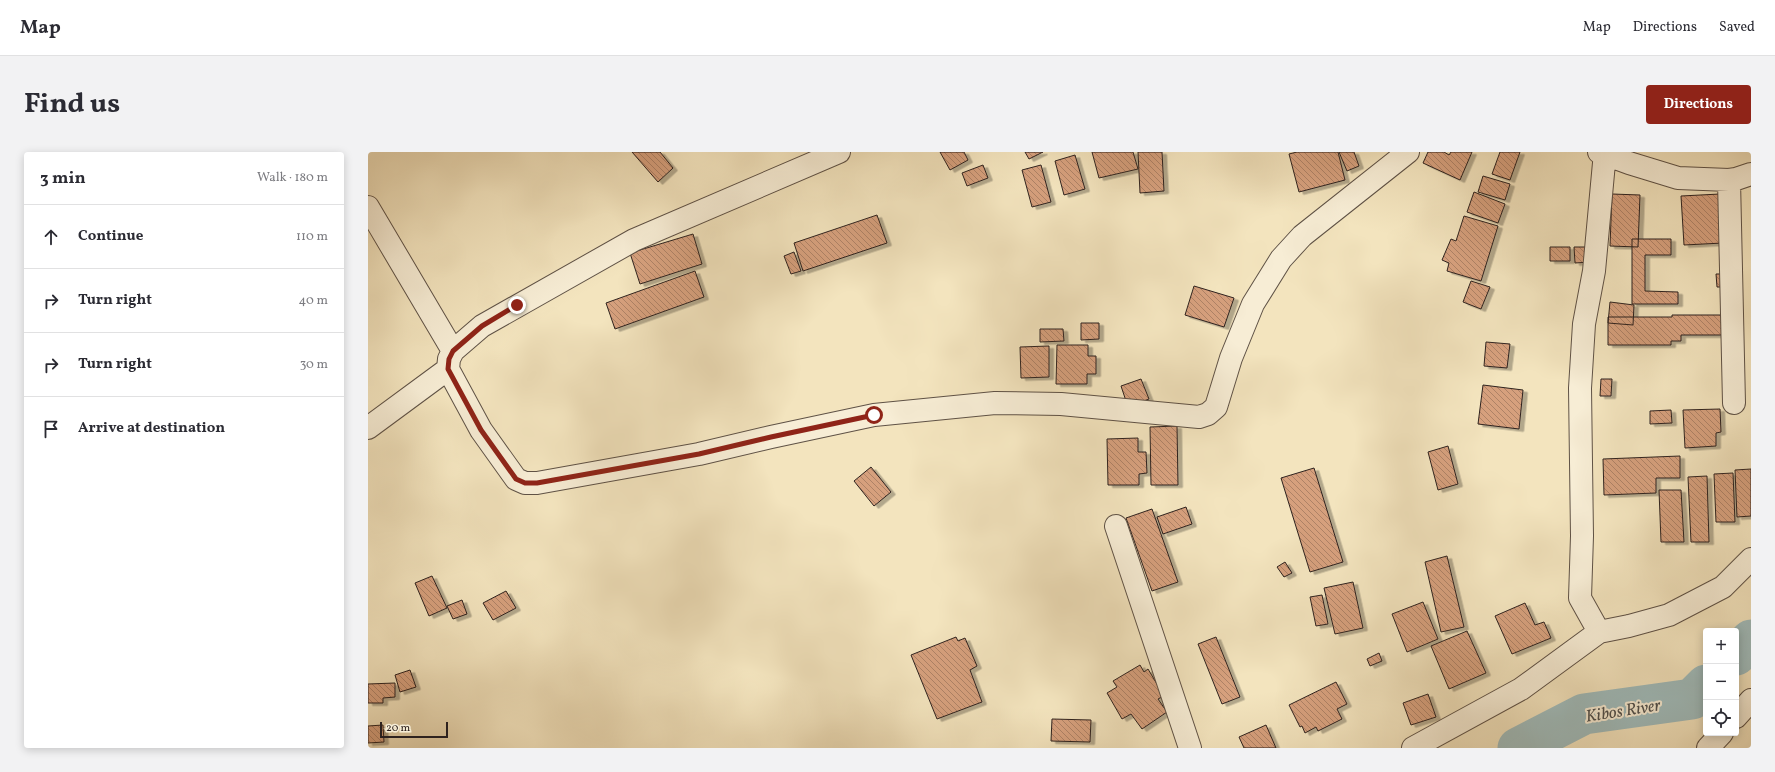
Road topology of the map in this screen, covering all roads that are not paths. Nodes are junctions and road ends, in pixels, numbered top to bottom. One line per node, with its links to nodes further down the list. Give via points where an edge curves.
1 (839, 152): 7 (street, via 634,240 482,326)
2 (1408, 152): 7 (street, via 1302,236 1281,259 1253,304 1231,358 1216,407 1208,414 1198,417 1061,404 996,403 874,415 699,454 525,483 516,479 481,430)
3 (1603, 152): 5 (street, via 1678,178); 12 (street, via 1594,271 1584,324 1580,388 1580,598)
4 (1751, 174): 5 (street)
5 (1729, 180): 8 (street)
6 (368, 207): 7 (street)
7 (451, 360): 9 (street)
8 (1734, 403)
9 (368, 428)
10 (1116, 526): 16 (street)
11 (1751, 559): 12 (street, via 1723,587 1669,615)
12 (1599, 632): 17 (street, via 1521,689)
13 (1751, 700): 14 (street)
14 (1739, 714)
15 (1719, 736): 18 (street)
16 (1190, 748)
17 (1412, 748)
18 (1708, 748)

